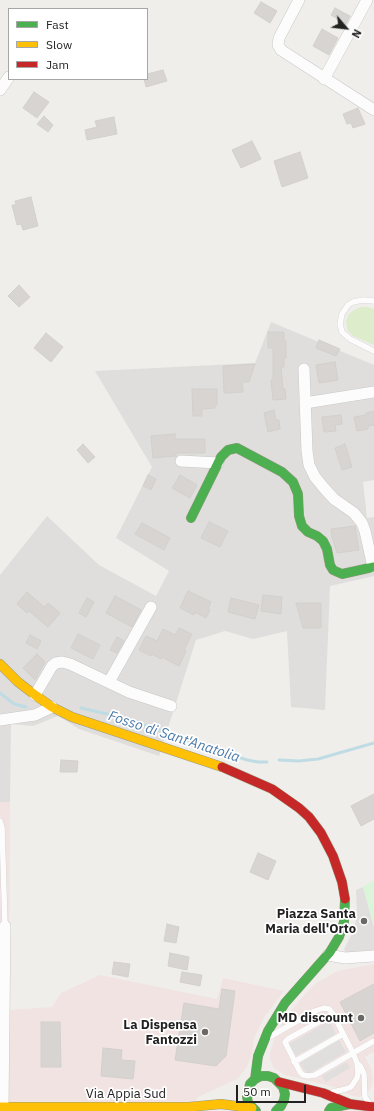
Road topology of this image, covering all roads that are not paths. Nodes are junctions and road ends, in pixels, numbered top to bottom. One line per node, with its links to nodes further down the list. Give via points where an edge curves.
1 (299, 0): 4 (street, via 280,35 278,45 285,54)
2 (367, 0): 4 (street)
3 (8, 78): 5 (street)
4 (324, 79): 6 (street)
5 (0, 90)
6 (374, 110)
7 (374, 301): 8 (lane, via 353,302 345,308 340,324 342,332 350,339)
8 (374, 351)
9 (304, 369): 11 (street)
10 (374, 392): 11 (street)
11 (305, 403): 15 (street, via 306,451 311,469 324,488 362,523)
12 (181, 461): 13 (street)
13 (218, 463): 14 (main road); 15 (main road, via 225,452 237,448 282,472 291,479 297,489 302,526 323,541 333,570 342,574)
14 (191, 518)
15 (373, 567)
16 (151, 607): 18 (street)
17 (0, 664): 19 (main road)
18 (109, 682): 19 (street, via 70,664 59,662 52,666); 20 (street, via 129,692)
19 (35, 695): 21 (main road)
20 (171, 706)
21 (52, 707): 22 (street, via 36,715); 25 (main road, via 82,721 240,774 276,791 300,808 324,838 344,887 344,922)
22 (0, 720)
23 (0, 821): 24 (lane)
24 (3, 921): 41 (street)
25 (328, 955): 26 (street, via 345,958); 29 (main road, via 285,1003)
26 (374, 956)
27 (333, 1014): 28 (lane); 29 (lane, via 330,1009 324,1008 315,1011); 32 (lane, via 285,1042)
28 (343, 1034): 31 (lane); 32 (lane)
29 (264, 1040): 34 (main road, via 258,1056); 35 (main road, via 268,1066)
30 (374, 1041): 31 (lane)
31 (353, 1053): 32 (lane, via 315,1075 308,1076 300,1072); 33 (lane)
32 (294, 1062)
33 (357, 1063): 37 (lane, via 357,1078 351,1087); 42 (lane, via 364,1074 365,1097)
34 (255, 1079): 35 (main road, via 268,1076); 36 (main road)
35 (277, 1080): 37 (main road); 38 (main road, via 283,1087)
36 (248, 1090): 39 (main road); 45 (main road, via 248,1103)
37 (319, 1092): 38 (main road, via 293,1096); 40 (main road)
38 (286, 1103): 46 (main road)
39 (221, 1104): 44 (main road, Via Appia Sud, via 189,1107); 45 (main road, Via Appia Sud)
40 (350, 1104): 42 (main road); 47 (main road, via 331,1108)
41 (2, 1107): 43 (main road, Via Appia Sud)
42 (373, 1107)
43 (19, 1109): 44 (main road, Via Appia Sud)
44 (53, 1109)
45 (254, 1110)
46 (276, 1111)
47 (329, 1111)

